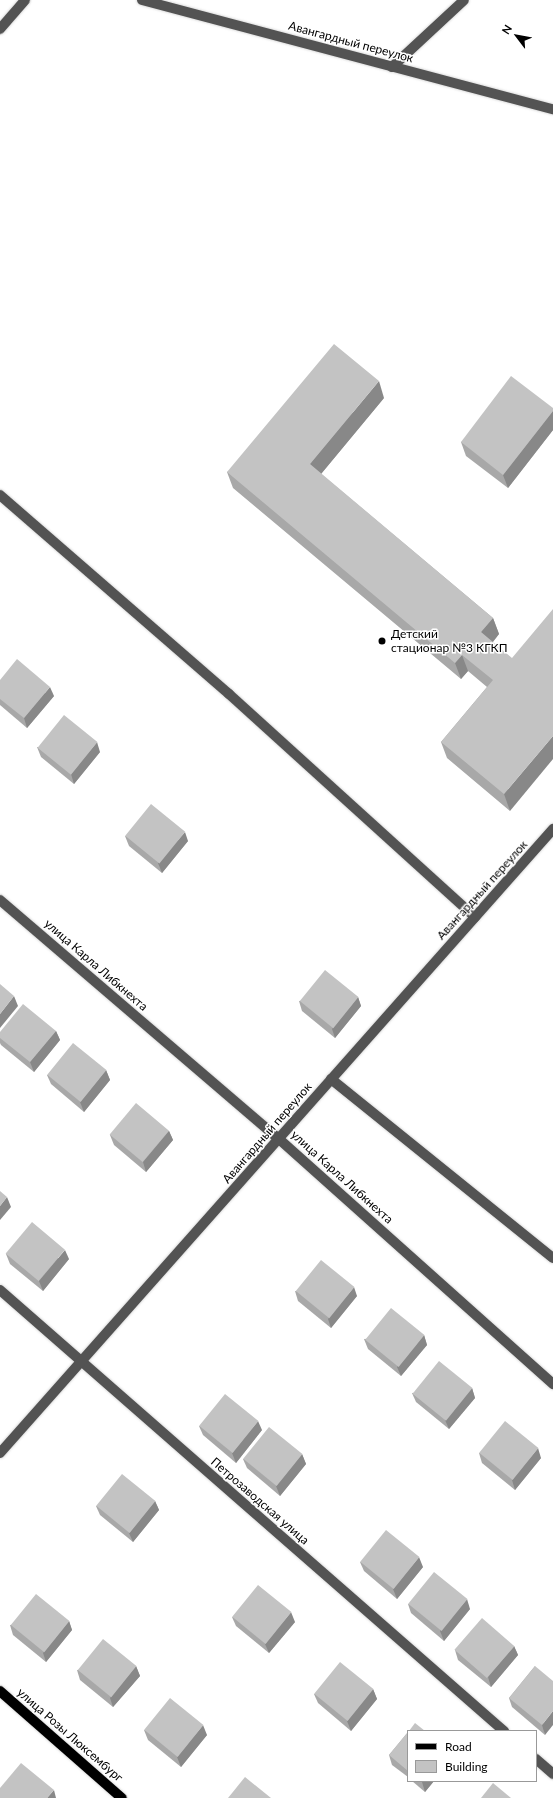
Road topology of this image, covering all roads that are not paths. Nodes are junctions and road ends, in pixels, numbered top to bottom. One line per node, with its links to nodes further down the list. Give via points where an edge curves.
1 (25, 0): 4 (street)
2 (142, 0): 5 (street, Авангардный переулок)
3 (464, 0): 5 (street)
4 (0, 28)
5 (392, 67): 6 (street, Авангардный переулок)
6 (553, 109)
7 (0, 495): 10 (street, via 229,694)
8 (553, 829): 10 (street, Авангардный переулок)
9 (0, 900): 12 (street, улица Карла Либкнехта)
10 (475, 917): 11 (street, Авангардный переулок)
11 (331, 1079): 12 (street, Авангардный переулок); 13 (street)
12 (279, 1139): 15 (street, Авангардный переулок); 16 (street, улица Карла Либкнехта)
13 (553, 1258)
14 (0, 1290): 15 (street, Петрозаводская улица)
15 (81, 1362): 17 (street, Авангардный переулок); 19 (street, Петрозаводская улица)
16 (553, 1384)
17 (0, 1453)
18 (0, 1691): 22 (main road, улица Розы Люксембург)
19 (503, 1730)
20 (537, 1760): 21 (street)
21 (553, 1774)
22 (122, 1798)

